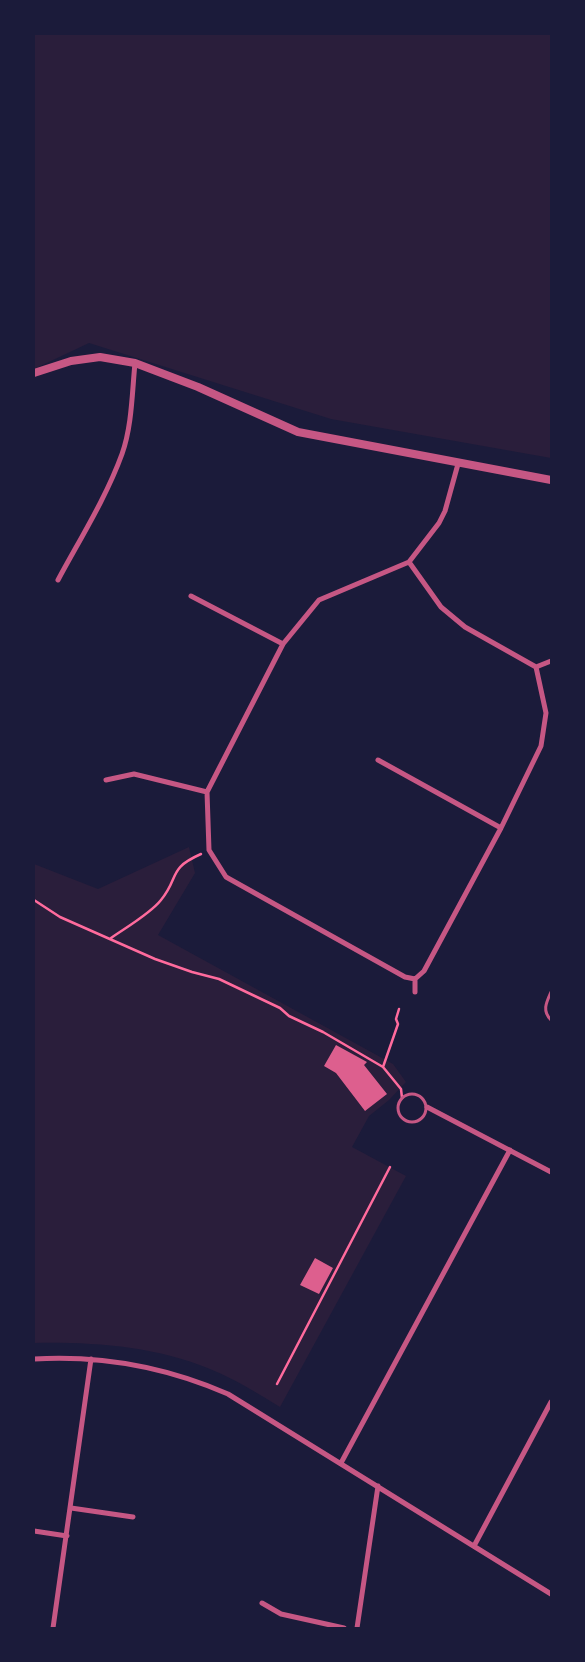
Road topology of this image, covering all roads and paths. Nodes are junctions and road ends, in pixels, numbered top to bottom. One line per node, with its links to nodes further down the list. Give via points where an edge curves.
1 (135, 363): 2 (street, via 100,357 71,361); 3 (street, via 298,432); 6 (street, via 122,452 103,499)
2 (34, 372)
3 (458, 464): 4 (street); 5 (street, via 439,523)
4 (551, 480)
5 (409, 562): 8 (street, via 319,600); 10 (street, via 441,608 465,627)
6 (58, 580)
7 (191, 596): 8 (street)
8 (283, 644): 13 (street)
9 (551, 661): 10 (street)
10 (536, 667): 14 (street, via 546,713 541,746)
11 (378, 760): 14 (street)
12 (106, 780): 13 (street, via 134,774)
13 (207, 792): 15 (street)
14 (501, 828): 18 (street, via 424,971)
15 (209, 850): 17 (path, via 178,867 161,901); 18 (street, via 226,877 405,977)
16 (34, 900): 17 (path, via 53,913)
17 (110, 939): 23 (path, via 171,965 219,979 280,1008)
18 (415, 979): 19 (street)
19 (415, 992)
20 (551, 992): 22 (lane, via 545,1008)
21 (399, 1009): 23 (path, via 398,1024)
22 (551, 1020)
23 (383, 1067): 24 (path, via 401,1089)
24 (402, 1098): 25 (lane, via 417,1094); 25 (lane, via 398,1108 405,1120 420,1120)
25 (427, 1107): 26 (street)
26 (510, 1150): 28 (street); 33 (street)
27 (390, 1167): 31 (path)
28 (551, 1172)
29 (34, 1359): 30 (street)
30 (91, 1359): 33 (street, via 147,1366 204,1383 258,1410); 35 (street)
31 (277, 1384)
32 (551, 1402): 39 (street)
33 (341, 1463): 34 (street)
34 (378, 1486): 39 (street); 44 (street)
35 (71, 1508): 36 (street); 38 (street)
36 (133, 1517)
37 (34, 1531): 38 (street)
38 (67, 1536): 42 (street)
39 (474, 1546): 40 (street)
40 (551, 1594)
41 (262, 1603): 43 (street, via 281,1614)
42 (53, 1628)
43 (344, 1628)
44 (357, 1628)

